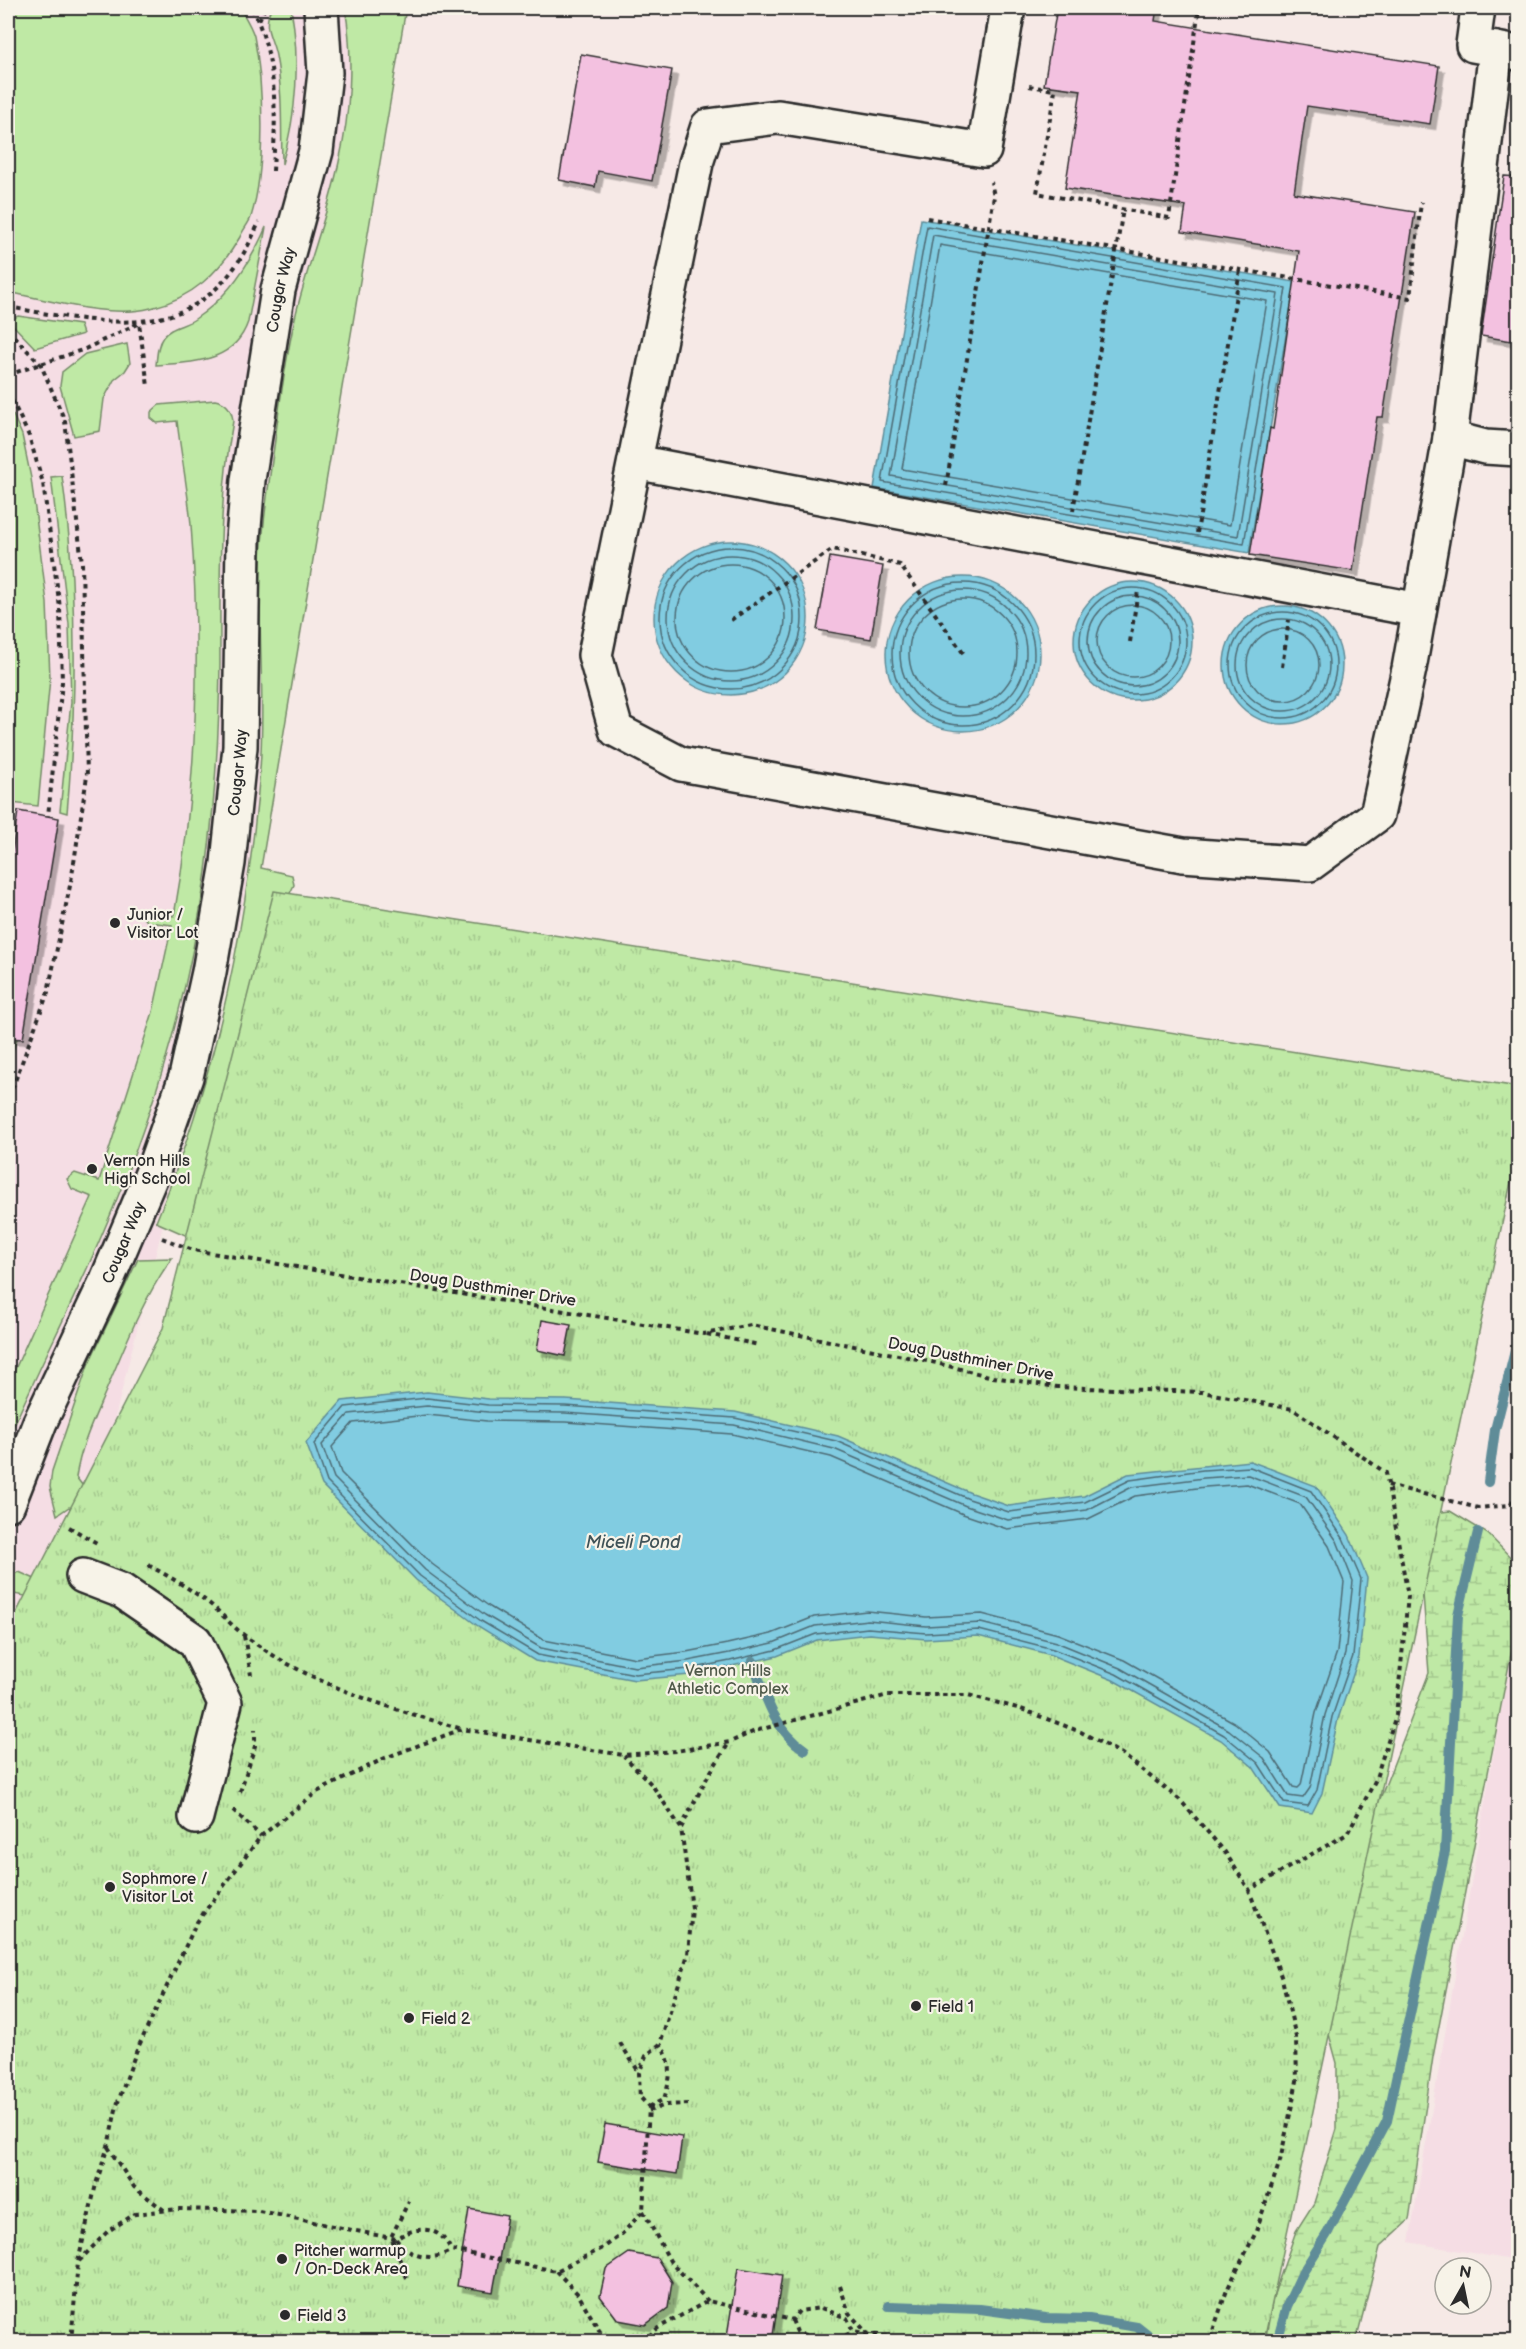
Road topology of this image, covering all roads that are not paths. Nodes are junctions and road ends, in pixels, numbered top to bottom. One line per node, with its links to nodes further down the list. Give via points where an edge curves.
1 (321, 8): 9 (street, Cougar Way, via 326,73 316,151 278,290 248,480 243,539 240,747 228,863 209,972 186,1077 131,1227 40,1422)
2 (1008, 8): 7 (street, via 984,150 778,117 708,126 696,163)
3 (1479, 8): 4 (street, via 1473,45)
4 (1507, 51): 5 (street)
5 (1450, 438): 6 (street, via 1485,447); 8 (street)
6 (1518, 449)
7 (634, 462): 8 (street); 8 (street, via 595,655 616,730 681,764 1183,855 1310,864 1377,815)
8 (1419, 610)
9 (8, 1504)
10 (83, 1576): 11 (street, via 122,1590 195,1641 225,1702)
11 (196, 1817)

